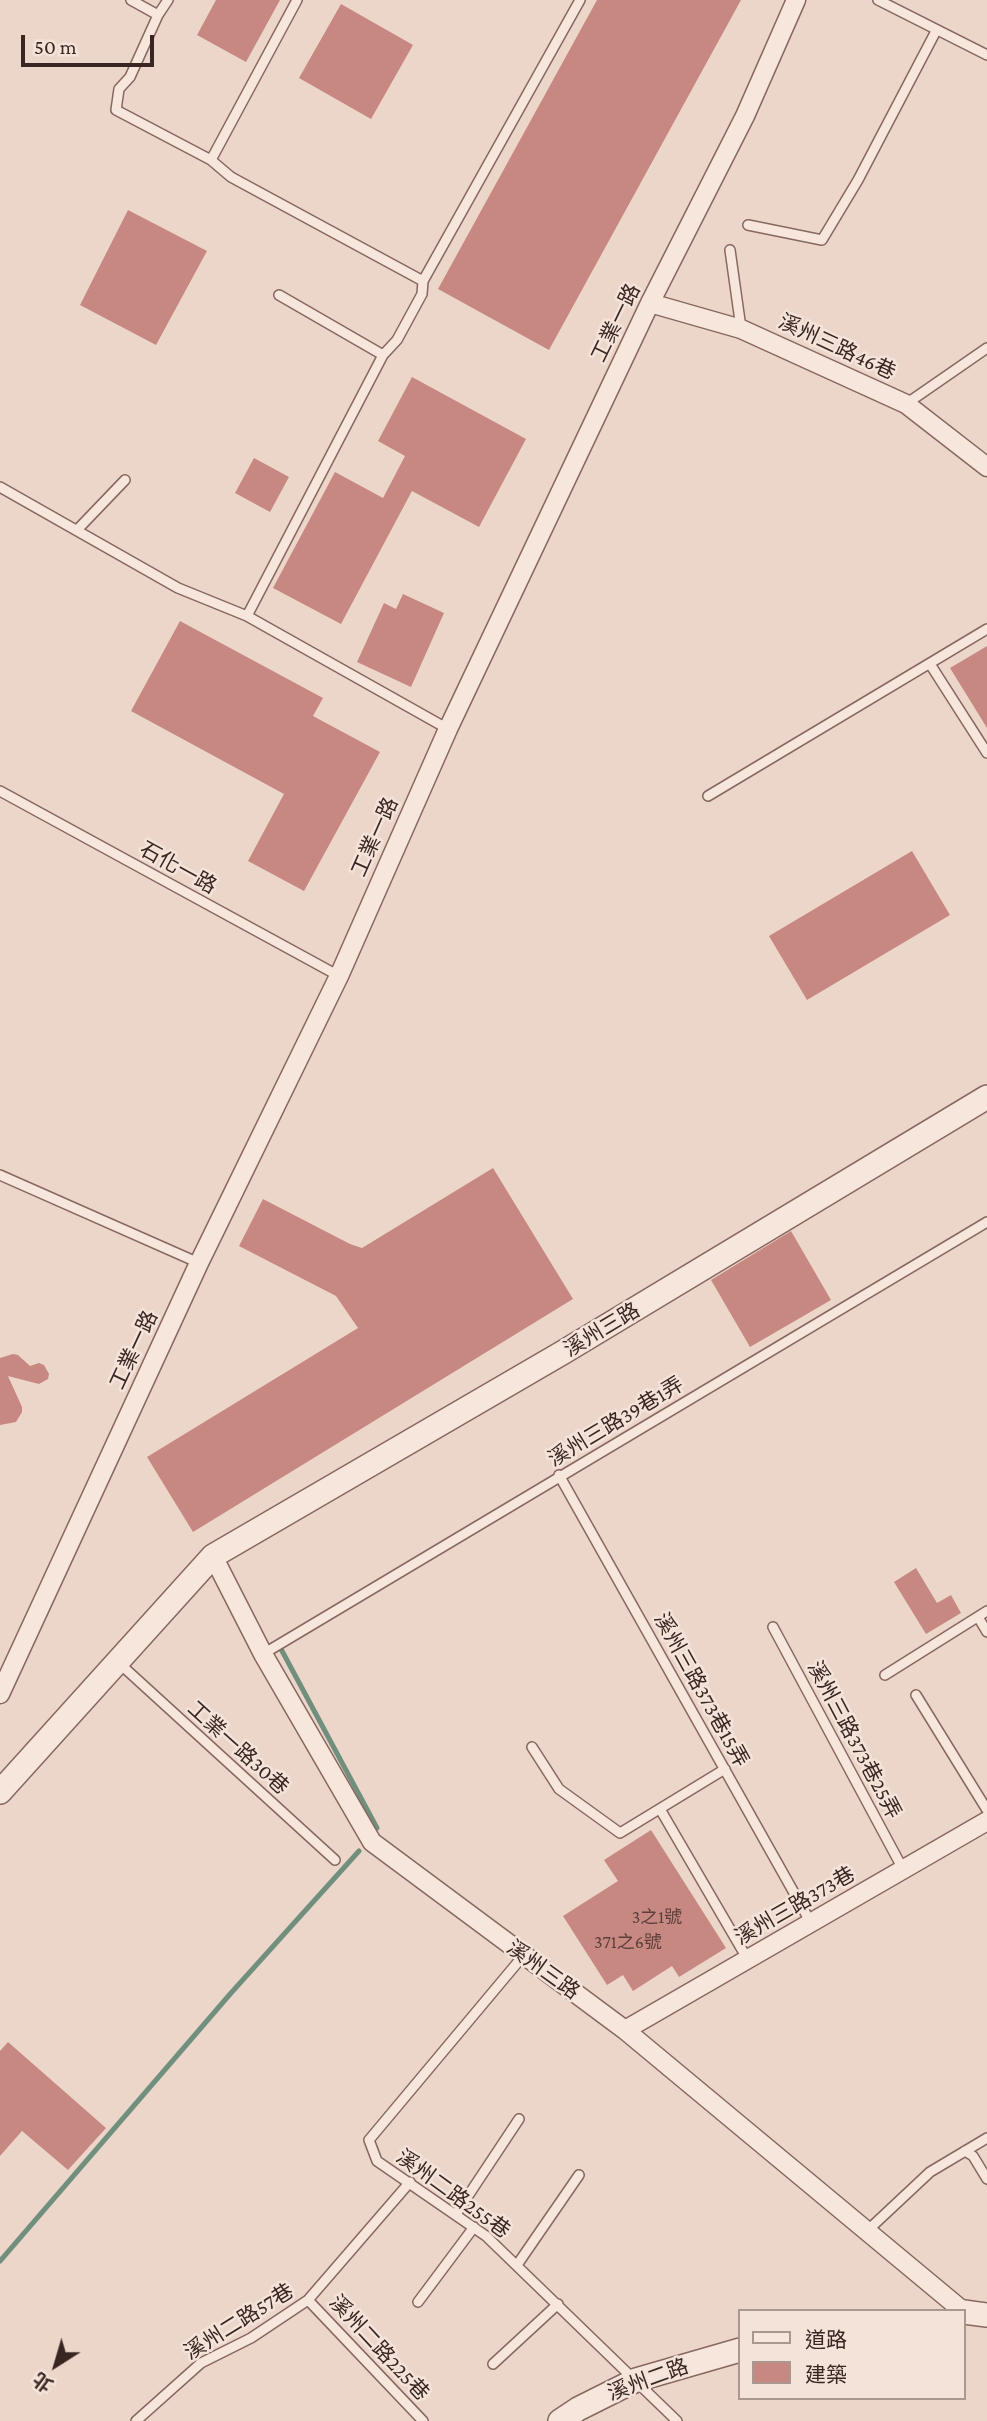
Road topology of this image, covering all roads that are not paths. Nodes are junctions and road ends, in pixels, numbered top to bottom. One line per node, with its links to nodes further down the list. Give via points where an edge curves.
1 (131, 0): 7 (lane)
2 (168, 0): 7 (lane)
3 (297, 0): 10 (lane)
4 (580, 0): 13 (lane)
5 (796, 0): 15 (street, 工業一路, via 745,116)
6 (878, 0): 8 (lane)
7 (158, 15): 10 (lane, via 130,77 119,89 116,110)
8 (936, 31): 9 (lane); 11 (lane, via 822,240)
9 (987, 55)
10 (211, 160): 13 (lane, via 231,177)
11 (748, 225)
12 (730, 250): 16 (lane)
13 (423, 281): 18 (lane, via 422,294 397,340)
14 (279, 295): 18 (lane)
15 (650, 303): 16 (street, 溪州三路46巷); 27 (street, 工業一路)
16 (741, 329): 19 (street, 溪州三路46巷)
17 (987, 348): 19 (lane)
18 (383, 355): 24 (lane)
19 (906, 404): 20 (street, 溪州三路46巷)
20 (987, 467)
21 (125, 480): 23 (lane)
22 (0, 487): 23 (lane)
23 (78, 529): 24 (lane, via 178,588)
24 (247, 616): 27 (lane)
25 (987, 629): 26 (lane)
26 (930, 664): 28 (lane); 30 (lane)
27 (448, 729): 31 (street, 工業一路)
28 (987, 753)
29 (0, 791): 31 (lane, 石化一路)
30 (708, 796)
31 (339, 976): 35 (street, 工業一路)
32 (987, 1097): 37 (street, 溪州三路, via 574,1346)
33 (0, 1175): 35 (lane)
34 (987, 1222): 36 (lane, 溪州三路39巷1弄)
35 (199, 1263): 45 (street, 工業一路)
36 (559, 1475): 42 (lane, 溪州三路39巷1弄); 48 (lane, 溪州三路373巷15弄)
37 (213, 1556): 42 (street, 溪州三路); 43 (street, 溪州三路)
38 (987, 1611): 39 (lane)
39 (978, 1617): 41 (lane); 44 (lane)
40 (773, 1627): 54 (lane, 溪州三路373巷25弄)
41 (987, 1632)
42 (263, 1654): 56 (street, 溪州三路, via 372,1842)
43 (117, 1661): 49 (street, 溪州三路); 53 (lane, 工業一路30巷)
44 (885, 1675)
45 (0, 1694)
46 (916, 1695): 51 (lane)
47 (532, 1747): 50 (lane, via 559,1789 620,1833)
48 (725, 1769): 50 (lane); 55 (lane, 溪州三路373巷15弄)
49 (0, 1792)
50 (660, 1809): 57 (lane)
51 (987, 1810)
52 (987, 1821): 54 (street, 溪州三路373巷)
53 (335, 1860)
54 (904, 1871): 55 (street, 溪州三路373巷)
55 (811, 1923): 57 (street, 溪州三路373巷)
56 (523, 1956): 58 (street, 溪州三路); 64 (lane, 溪州二路255巷, via 369,2140 377,2161)
57 (748, 1960): 58 (street, 溪州三路373巷)
58 (625, 2030): 67 (street, 溪州三路)
59 (519, 2119): 65 (lane)
60 (987, 2138): 61 (lane)
61 (965, 2151): 63 (lane); 67 (lane, via 930,2172)
62 (579, 2175): 68 (lane)
63 (987, 2179)
64 (410, 2182): 65 (lane, 溪州二路255巷); 69 (lane, 溪州二路57巷)
65 (456, 2214): 66 (lane, 溪州二路255巷)
66 (474, 2227): 68 (lane, 溪州二路255巷); 70 (lane)
67 (867, 2231): 72 (street, 溪州三路)
68 (517, 2265): 71 (lane, 溪州二路255巷)
69 (309, 2300): 78 (lane, 溪州二路57巷, via 201,2364); 79 (lane, 溪州二路225巷)
70 (418, 2302)
71 (558, 2304): 76 (lane); 77 (lane, 溪州二路255巷)
72 (960, 2309)
73 (966, 2312): 74 (street)
74 (987, 2315)
75 (738, 2351): 77 (street, 溪州二路)
76 (493, 2364)
77 (636, 2380): 80 (street, 溪州二路); 81 (lane, 溪州二路255巷)
78 (136, 2421)
79 (424, 2421)
80 (561, 2421)
81 (677, 2421)

